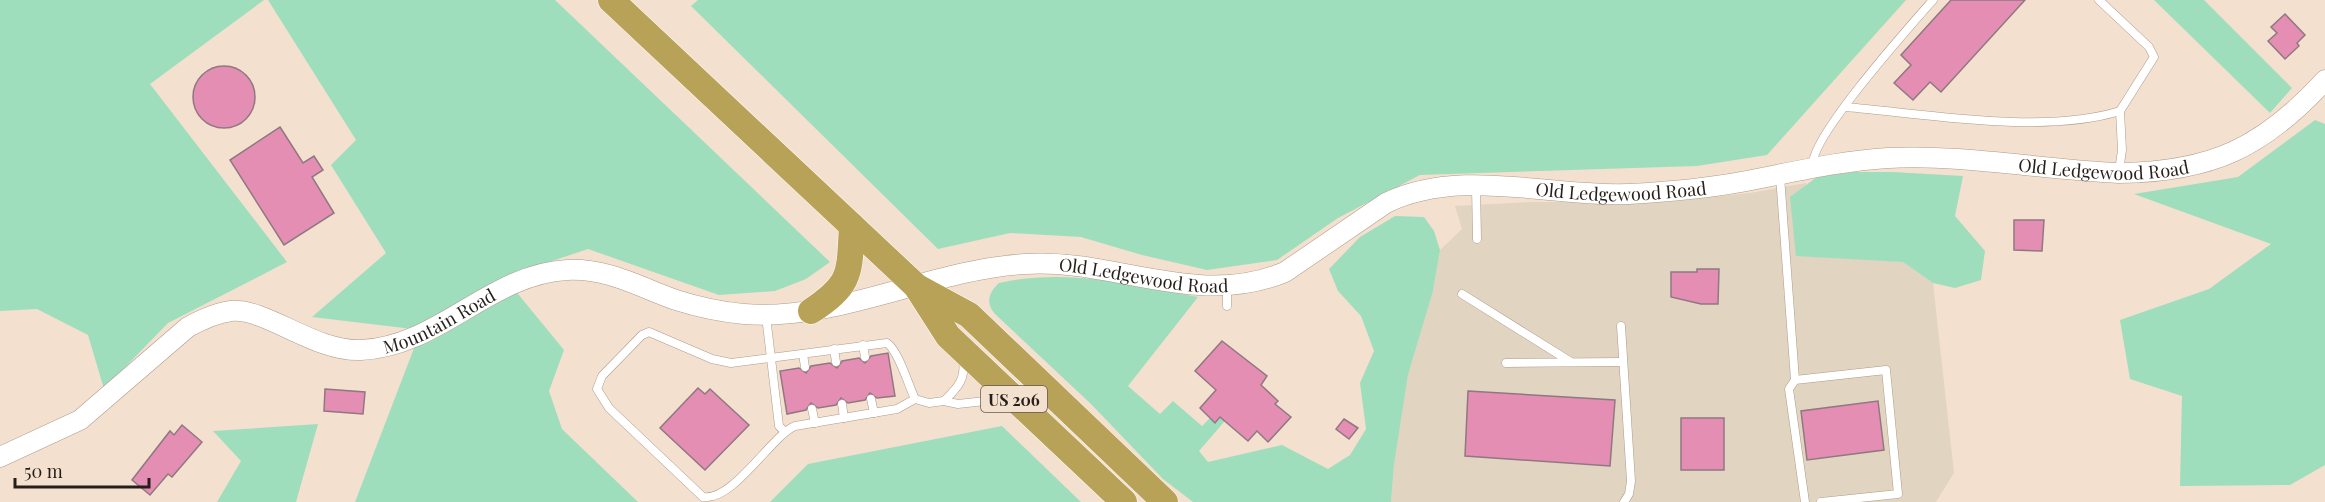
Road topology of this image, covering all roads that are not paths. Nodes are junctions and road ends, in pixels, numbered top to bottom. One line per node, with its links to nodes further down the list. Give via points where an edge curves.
1 (611, 0): 11 (highway, US 206)
2 (1933, 0): 5 (lane)
3 (2099, 0): 6 (lane, via 2149,47 2154,57)
4 (2325, 80): 8 (street, Old Ledgewood Road, via 2303,104 2254,143 2184,168)
5 (1845, 107): 6 (lane, via 2021,122); 7 (lane, via 1816,150)
6 (2120, 111): 8 (lane)
7 (1813, 168): 8 (street, Old Ledgewood Road, via 1876,159 1924,158); 9 (street, Old Ledgewood Road)
8 (2119, 173)
9 (1779, 174): 10 (street, Old Ledgewood Road, via 1636,194); 31 (lane)
10 (1476, 186): 12 (lane); 14 (street, Old Ledgewood Road, via 1400,196 1371,211 1285,272)
11 (852, 226): 13 (highway, US 206); 17 (highway, via 847,277 836,292)
12 (1477, 239)
13 (916, 286): 14 (street, Old Ledgewood Road, via 1026,264 1108,271 1199,286); 17 (street, Mountain Road); 22 (highway, US 206, via 948,336); 44 (highway, US 206, via 969,315)
14 (1227, 286): 16 (lane)
15 (1462, 294): 27 (lane)
16 (1227, 306)
17 (811, 310): 18 (street, Mountain Road)
18 (765, 314): 25 (lane); 42 (street, Mountain Road, via 706,308 601,272 568,270 519,280 426,331 395,344 365,350 327,345 247,313 232,311 188,327 80,420)
19 (1621, 326): 28 (lane)
20 (863, 345): 21 (lane); 24 (lane); 33 (lane, via 883,342 895,349)
21 (834, 349): 23 (lane); 26 (lane)
22 (962, 350): 34 (lane, via 964,376); 37 (highway, US 206)
23 (803, 354): 25 (lane); 30 (lane)
24 (865, 357)
25 (770, 359): 41 (lane, via 779,426); 41 (lane, via 726,362 660,335 645,333 602,376 597,389 623,421 713,502 730,494 777,445)
26 (836, 362)
27 (1571, 362): 28 (lane); 29 (lane)
28 (1623, 362): 45 (lane, via 1631,481)
29 (1506, 363)
30 (805, 367)
31 (1795, 380): 46 (lane, via 1789,389); 47 (lane, via 1886,370 1898,494)
32 (872, 399): 38 (lane)
33 (915, 399): 34 (lane, via 929,403); 38 (lane, via 897,409)
34 (944, 401): 37 (lane, via 958,404 998,398)
35 (842, 404): 39 (lane)
36 (812, 409): 40 (lane)
37 (1025, 409): 43 (highway, US 206)
38 (874, 413): 39 (lane)
39 (844, 418): 40 (lane)
40 (815, 423): 41 (lane)
41 (784, 431)
42 (0, 457)
43 (1124, 502)
44 (1165, 502)
45 (1624, 502)
46 (1805, 502)
47 (1821, 502)

